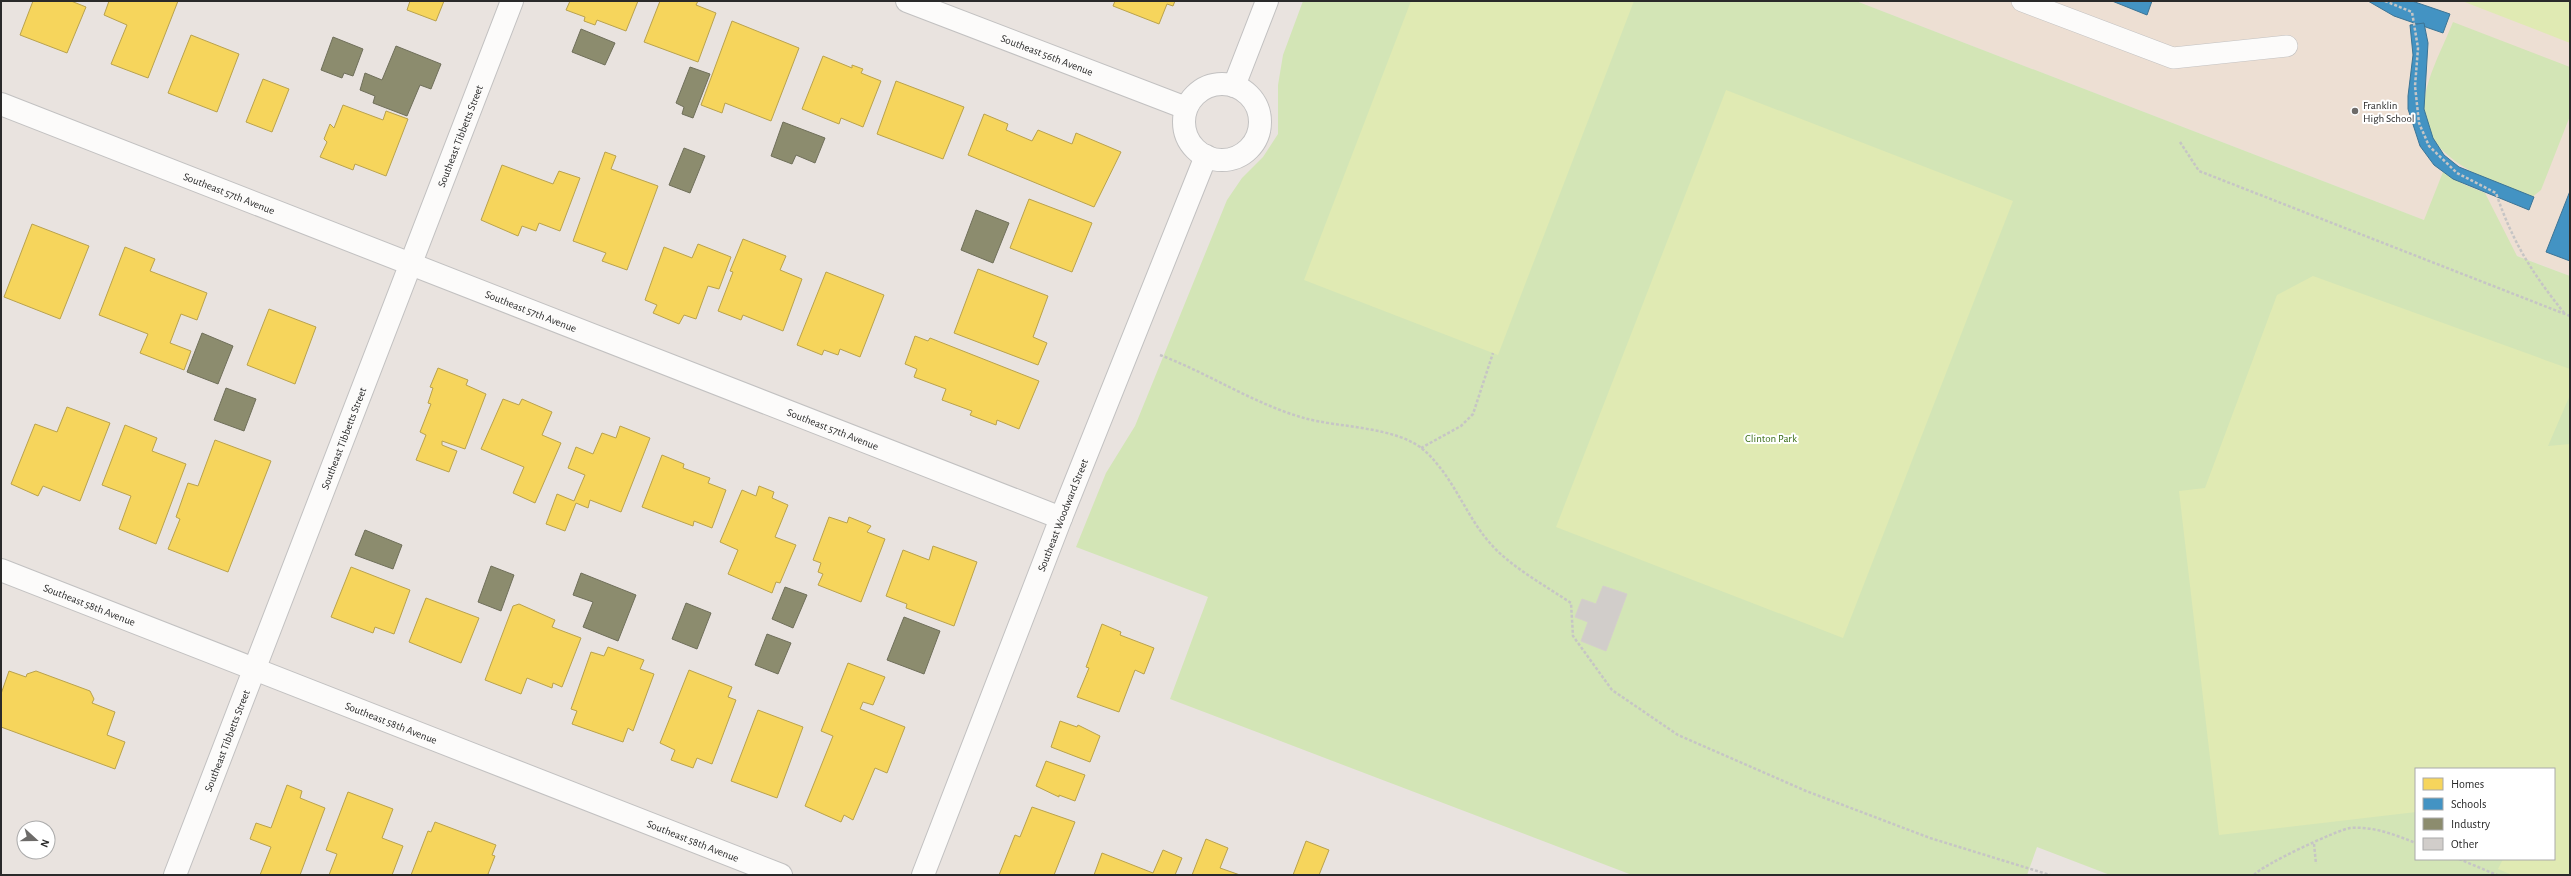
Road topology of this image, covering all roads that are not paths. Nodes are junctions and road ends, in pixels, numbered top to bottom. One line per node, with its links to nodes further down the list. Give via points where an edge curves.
1 (512, 1): 10 (street, Southeast Tibbetts Street)
2 (907, 1): 8 (street, Southeast 56th Avenue)
3 (1267, 1): 6 (street)
4 (2022, 1): 5 (lane, via 2173,58)
5 (2286, 46)
6 (1234, 86): 8 (street, via 1220,84 1206,88 1194,96); 9 (street, via 1246,92 1255,103 1260,127 1255,140 1246,151 1234,158 1220,160)
7 (1, 104): 10 (street, Southeast 57th Avenue)
8 (1186, 108): 9 (street, via 1184,127 1189,140)
9 (1206, 156): 11 (street, Southeast Woodward Street)
10 (409, 265): 11 (street, Southeast 57th Avenue); 13 (street, Southeast Tibbetts Street)
11 (1061, 518): 16 (street, Southeast Woodward Street)
12 (1, 570): 13 (street, Southeast 58th Avenue)
13 (257, 669): 14 (street, Southeast Tibbetts Street); 15 (street, Southeast 58th Avenue)
14 (175, 875)
15 (781, 875)
16 (923, 875)

